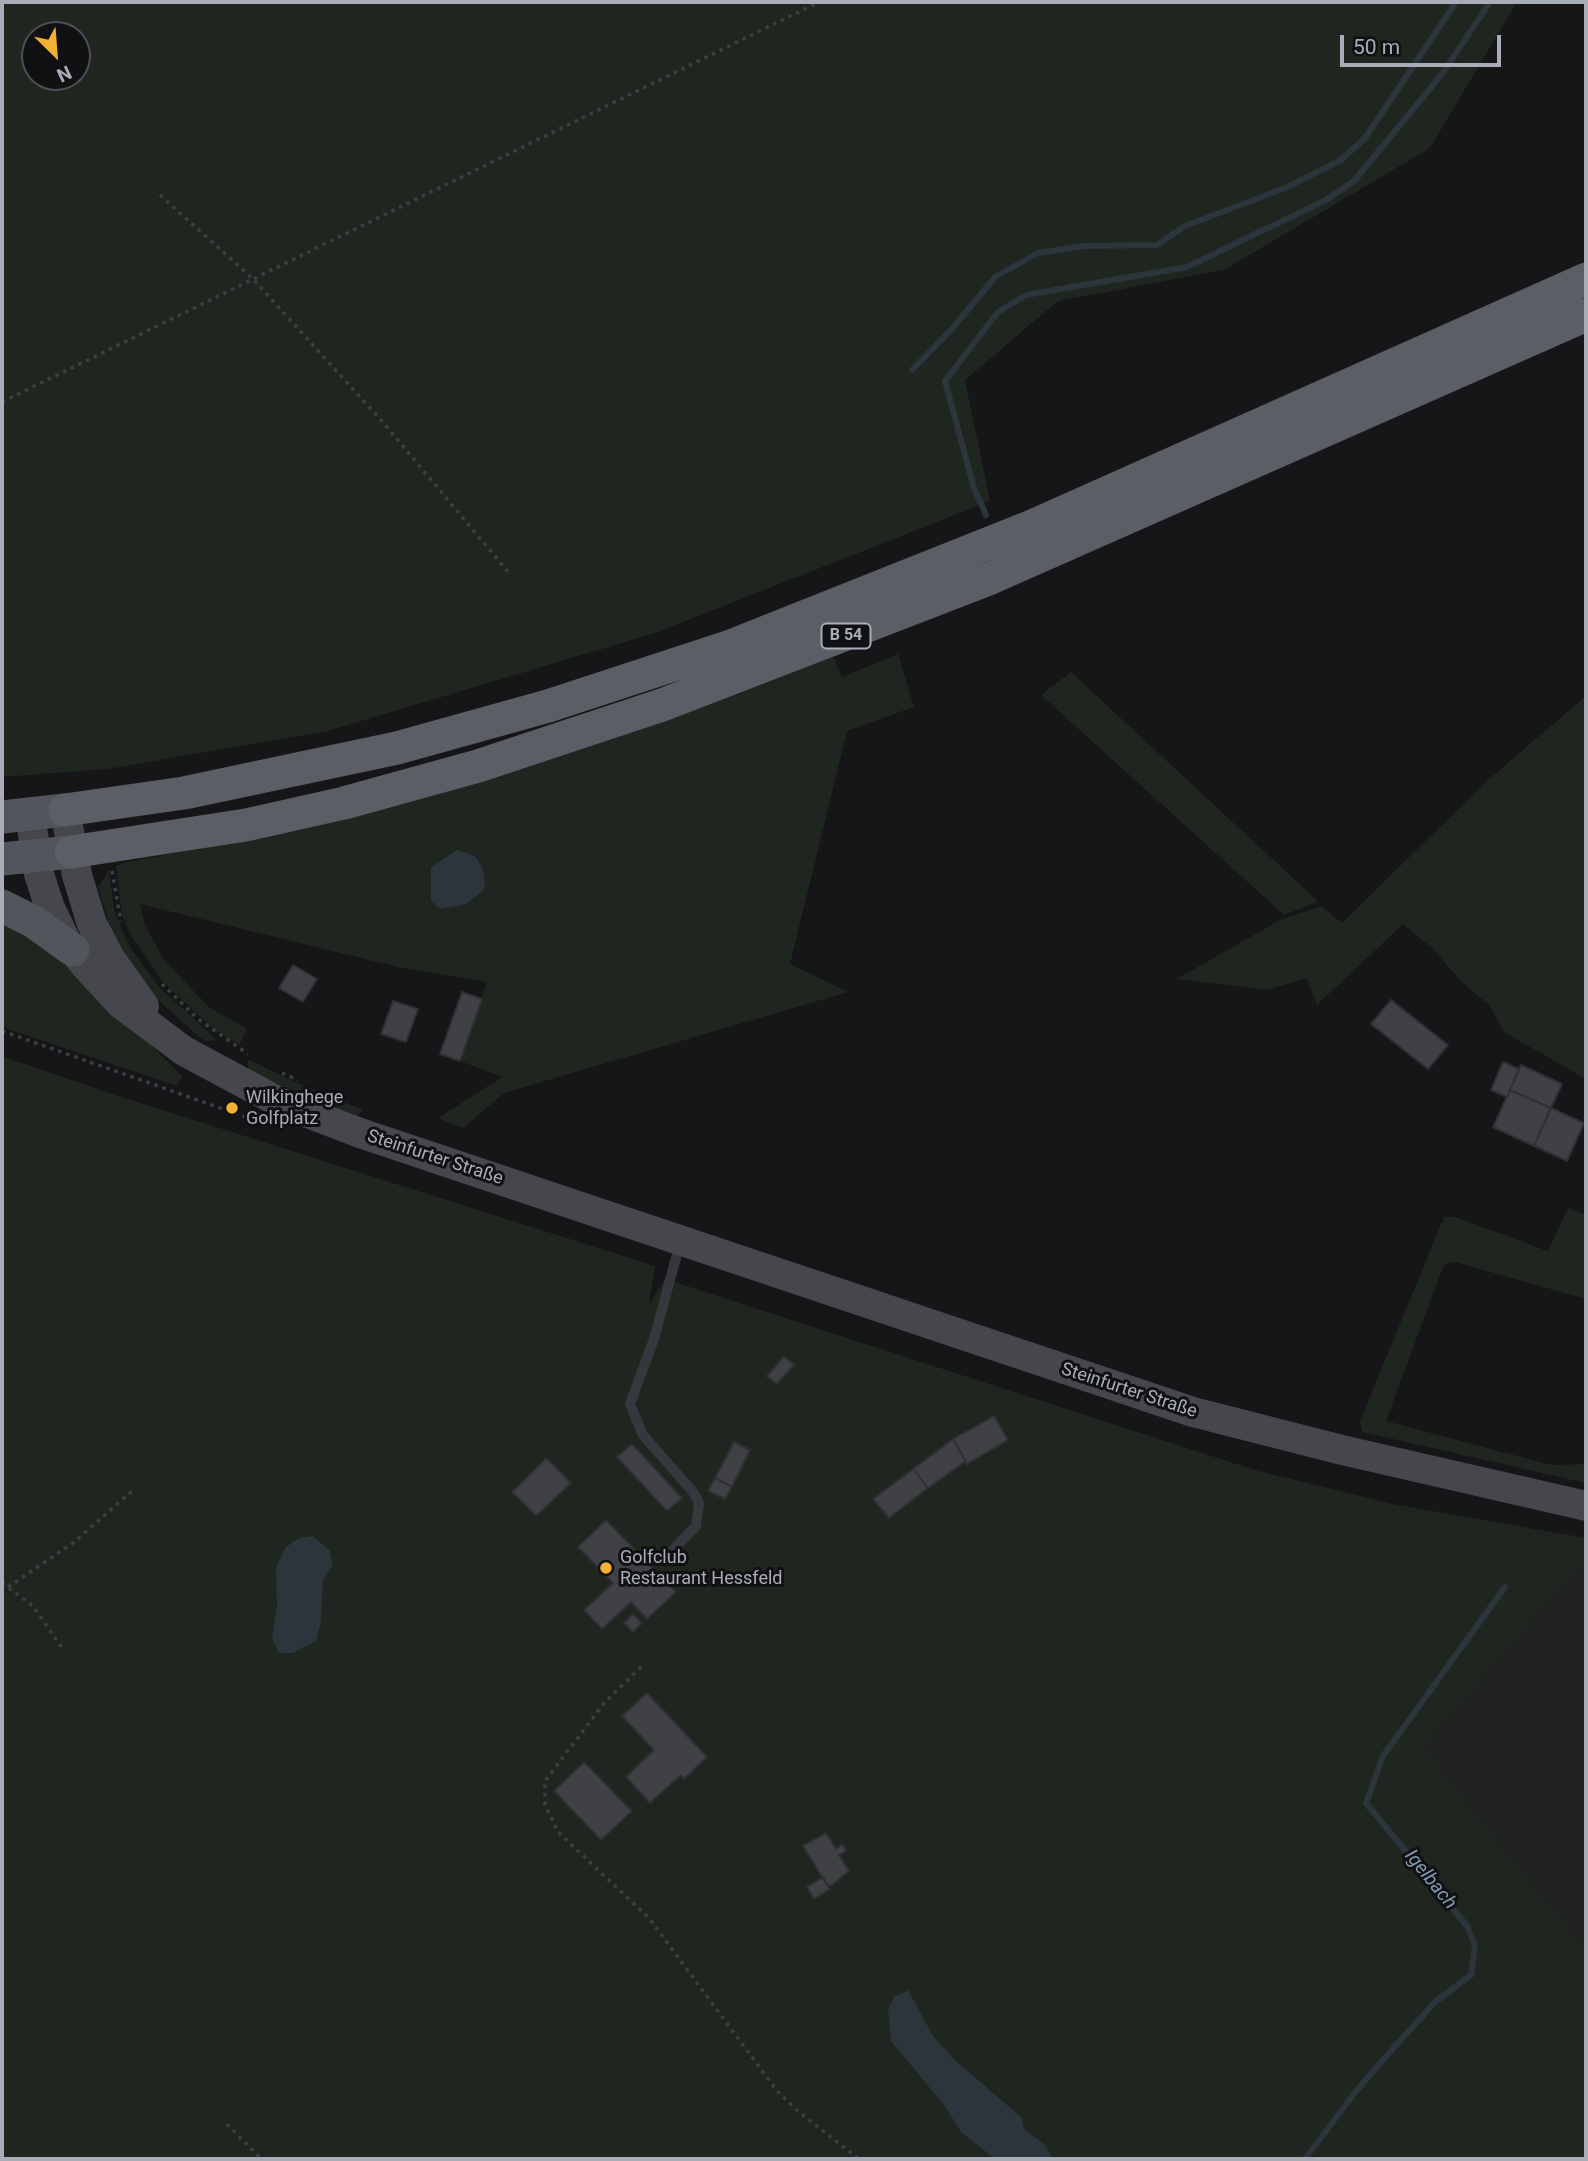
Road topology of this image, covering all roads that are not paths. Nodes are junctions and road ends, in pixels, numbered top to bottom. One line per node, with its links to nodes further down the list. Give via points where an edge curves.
1 (1586, 279): 3 (highway, B 54, via 1032,526 728,647 548,706 384,751 184,793)
2 (1586, 314): 5 (highway, B 54, via 991,578 662,705 478,766 344,803 246,825)
3 (65, 810): 4 (main road, Steinfurter Straße / B 54); 5 (main road, Steinfurter Straße)
4 (16, 815): 6 (main road, Steinfurter Straße)
5 (71, 852): 6 (main road, B 54); 10 (main road, Steinfurter Straße, via 102,944)
6 (36, 855): 7 (main road, B 54); 9 (main road, Steinfurter Straße, via 50,908)
7 (2, 859)
8 (2, 906): 9 (main road)
9 (73, 950): 10 (main road, Steinfurter Straße, via 121,1004)
10 (161, 1034): 11 (main road, Steinfurter Straße, via 222,1073 311,1115)
11 (681, 1240): 12 (main road, Steinfurter Straße, via 1193,1412); 13 (lane, via 654,1339 630,1404 643,1435 699,1503 696,1525)
12 (1586, 1506)
13 (672, 1551)

